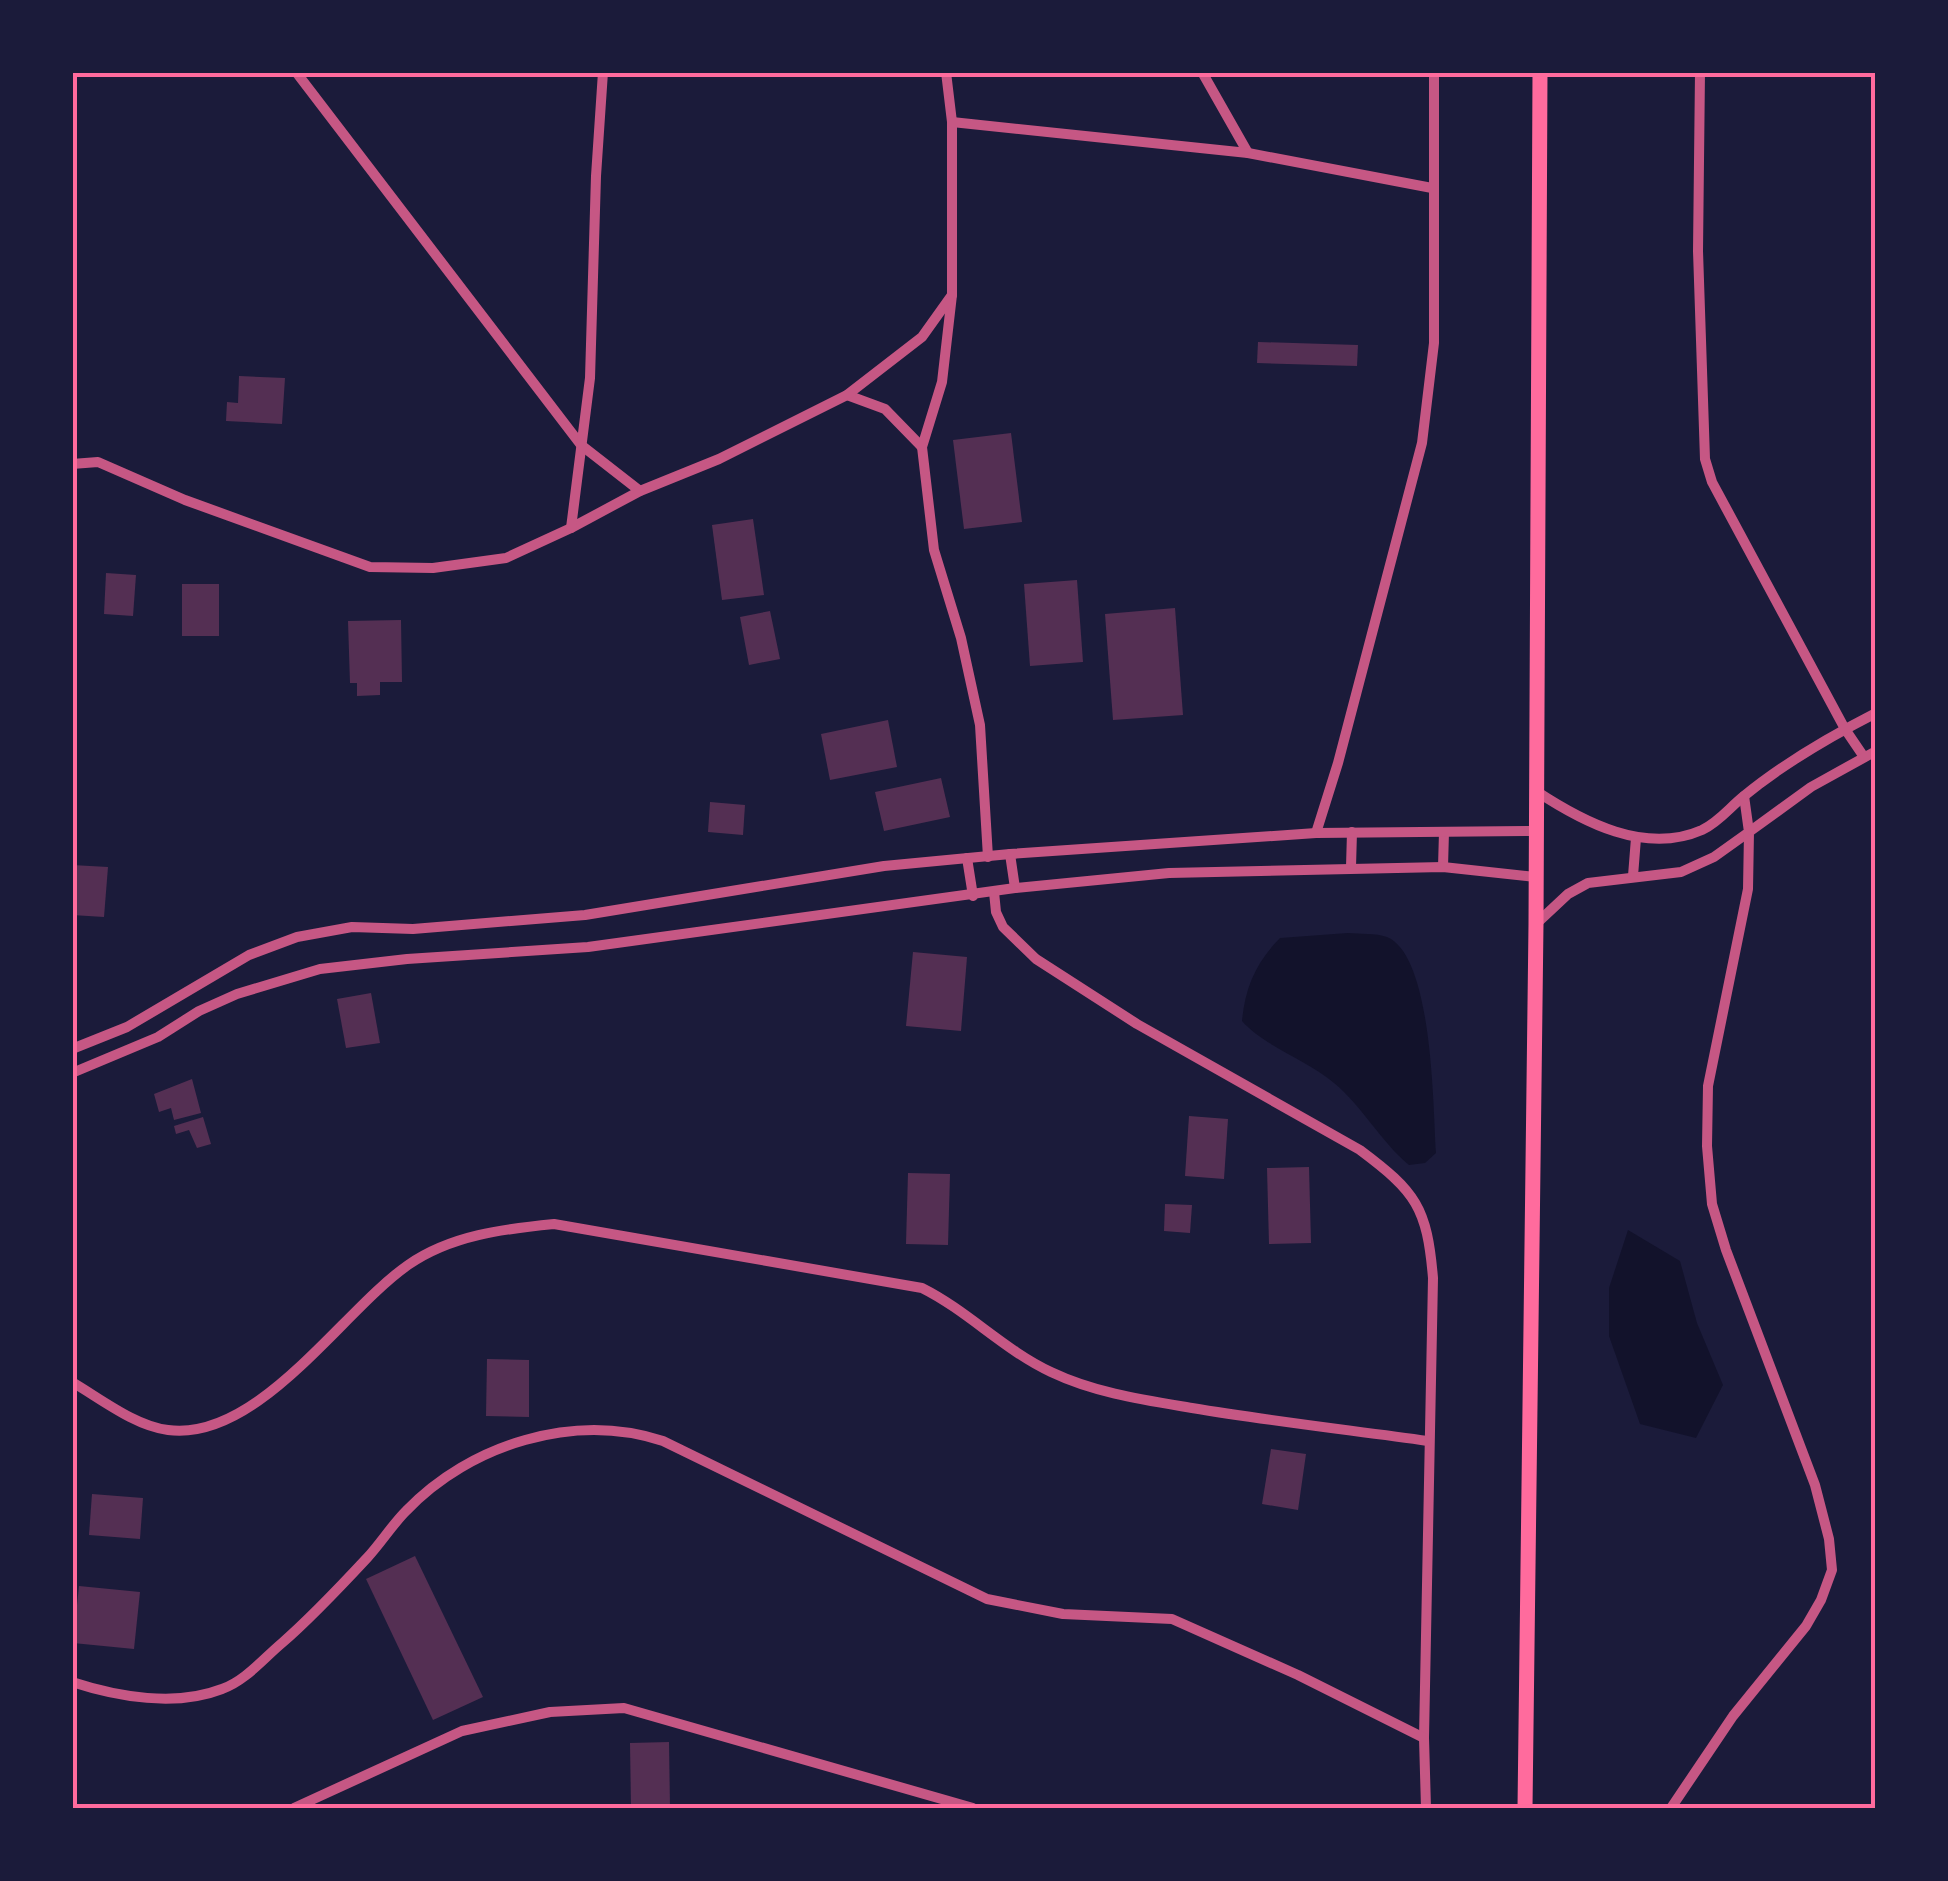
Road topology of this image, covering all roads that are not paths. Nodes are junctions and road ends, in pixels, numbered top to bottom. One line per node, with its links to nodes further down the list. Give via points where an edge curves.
1 (296, 72): 13 (street)
2 (604, 72): 13 (street)
3 (946, 72): 8 (street)
4 (1202, 72): 9 (street)
5 (1434, 72): 10 (street)
6 (1540, 72): 22 (main road)
7 (1700, 72): 19 (street, via 1705,459)
8 (952, 122): 9 (street); 11 (street)
9 (1248, 153): 10 (street)
10 (1432, 188): 28 (street, via 1434,344 1422,443)
11 (952, 295): 12 (street, via 922,336); 14 (street, via 942,382)
12 (847, 395): 14 (street, via 885,410); 16 (street)
13 (581, 444): 16 (street); 17 (street)
14 (922, 447): 31 (street, via 934,550 980,725)
15 (72, 464): 17 (street, via 98,462 370,566 469,565 506,558)
16 (640, 491): 17 (street)
17 (572, 528)
18 (1876, 714): 19 (street)
19 (1845, 729): 21 (street); 23 (street)
20 (1876, 751): 21 (street)
21 (1864, 757): 27 (street)
22 (1536, 791): 24 (main road); 29 (street, via 1590,822)
23 (1744, 796): 27 (street); 29 (street, via 1705,829)
24 (1535, 831): 26 (street); 35 (main road)
25 (1352, 832): 26 (street); 28 (street); 33 (street)
26 (1444, 832): 34 (street)
27 (1748, 832): 36 (street, via 1698,866); 51 (street, via 1748,889 1708,1086 1712,1204 1816,1485 1832,1570 1806,1626 1733,1716)
28 (1316, 833): 30 (street)
29 (1636, 838): 36 (street)
30 (1010, 854): 31 (street); 37 (street)
31 (988, 857): 32 (street)
32 (967, 858): 39 (street); 41 (street, via 586,915 352,928 297,938 249,955 127,1027)
33 (1351, 867): 34 (street); 37 (street)
34 (1444, 867): 35 (street)
35 (1535, 876): 40 (main road)
36 (1633, 876): 40 (street, via 1588,883)
37 (1015, 888): 38 (street)
38 (994, 892): 39 (street); 44 (street, via 1003,928 1036,959 1360,1150 1408,1190 1424,1220 1432,1260)
39 (972, 896): 42 (street, via 588,947 320,969 237,994)
40 (1536, 924): 50 (main road)
41 (72, 1049)
42 (72, 1074)
43 (72, 1382): 44 (street, via 141,1422 169,1430 210,1427 293,1373 408,1265 482,1234 554,1224 922,1288 1050,1372 1107,1392)
44 (1428, 1441): 46 (street)
45 (72, 1682): 46 (street, via 164,1698 222,1689 302,1626 440,1480 522,1441 596,1428 662,1440 988,1599 1063,1614 1172,1619)
46 (1424, 1738): 49 (street)
47 (294, 1808): 48 (street, via 462,1731 550,1712 624,1708)
48 (973, 1808)
49 (1426, 1808)
50 (1526, 1808)
51 (1671, 1808)

